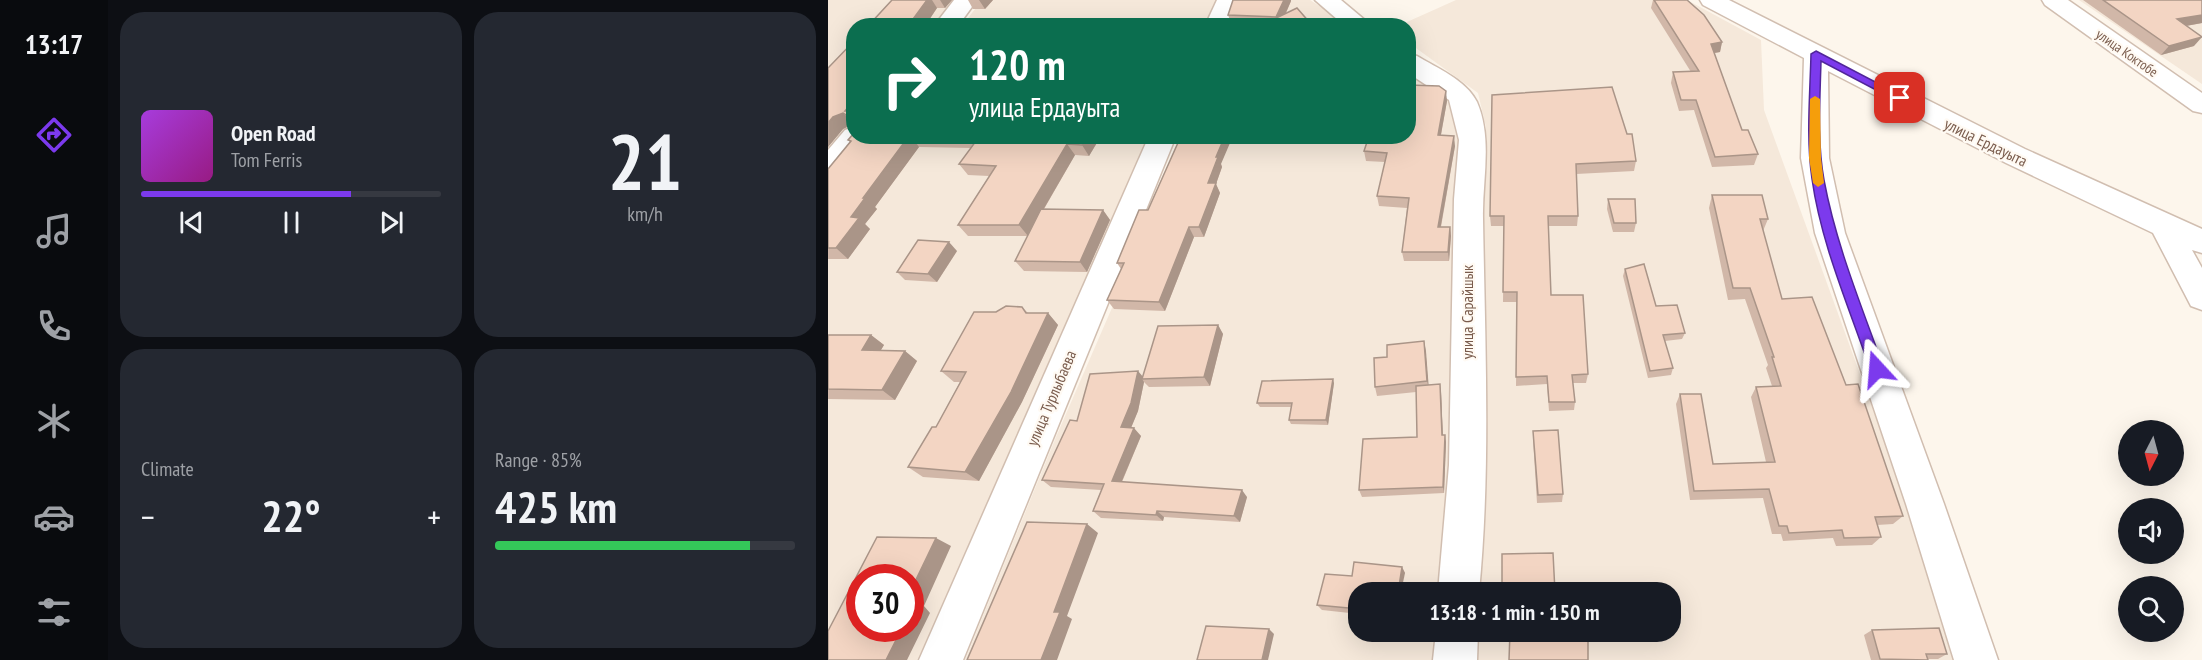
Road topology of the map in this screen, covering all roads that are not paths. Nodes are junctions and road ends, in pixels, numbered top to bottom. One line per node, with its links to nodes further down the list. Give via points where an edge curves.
1 (966, 0): 6 (street)
2 (1228, 0): 7 (street)
3 (1326, 0): 8 (street)
4 (1711, 0): 9 (street, улица Ердауыта)
5 (2053, 0): 11 (street, улица Коктобе)
6 (951, 18)
7 (1220, 18)
8 (1350, 18)
9 (1816, 54): 15 (street, улица Ердауыта); 22 (street, via 1815,158 1830,233)
10 (1416, 66): 18 (street, улица Сарайшык, via 1460,95 1473,140 1468,210 1468,465)
11 (2202, 105)
12 (848, 144): 14 (street)
13 (1160, 144): 20 (street, улица Турлыбаева)
14 (828, 169)
15 (2164, 226): 16 (street, улица Ердауыта); 17 (street)
16 (2202, 242)
17 (2202, 297)
18 (1460, 582)
19 (1456, 642): 21 (street)
20 (941, 660)
21 (1455, 660)
22 (1976, 660)

